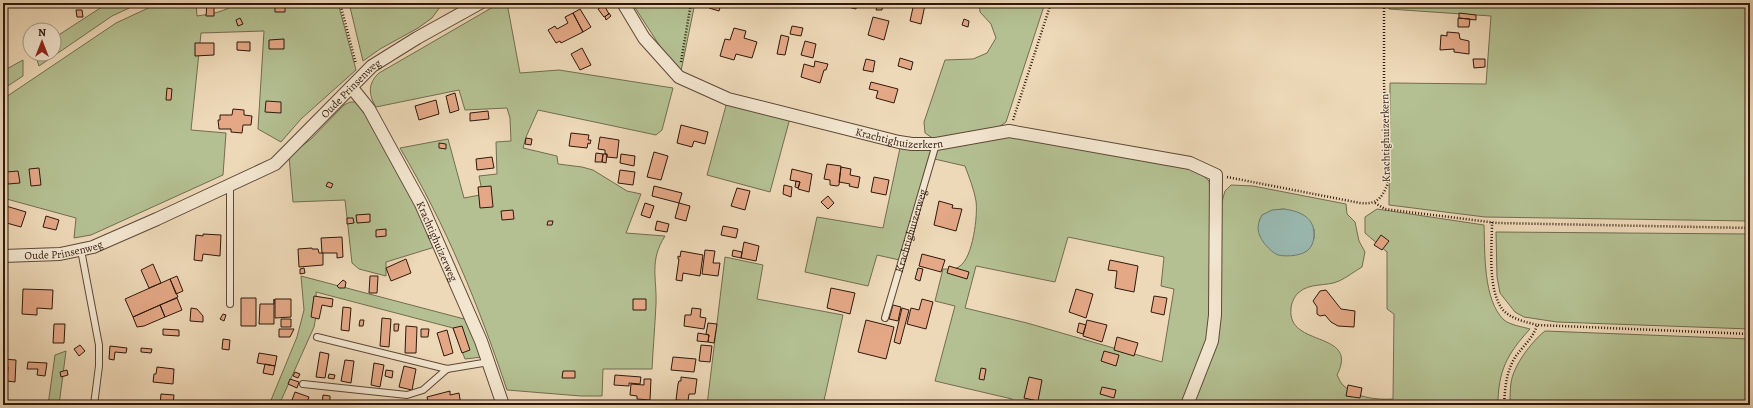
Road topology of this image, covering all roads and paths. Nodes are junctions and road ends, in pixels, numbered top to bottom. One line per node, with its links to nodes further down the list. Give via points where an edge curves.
1 (340, 3): 8 (path, via 356,65)
2 (480, 3): 7 (street, Oude Prinsenweg)
3 (623, 3): 9 (street, Krachtighuizerkern, via 644,38)
4 (691, 3): 9 (path)
5 (1051, 3): 11 (path)
6 (1384, 3): 15 (path, Krachtighuizerkern, via 1388,183 1383,197)
7 (463, 7): 8 (street, Oude Prinsenweg)
8 (362, 75): 10 (street, Oude Prinsenweg)
9 (679, 77): 12 (street, Krachtighuizerkern, via 728,99 899,142)
10 (352, 88): 14 (street, Oude Prinsenweg, via 275,164); 25 (street, Krachtighuizerweg, via 369,109 421,204)
11 (1009, 131): 12 (street, Krachtighuizerkern); 13 (street, Krachtighuizerkern, via 1190,164)
12 (936, 144): 21 (lane, Krachtighuizerweg)
13 (1216, 175): 15 (path, via 1360,203); 30 (street, via 1213,334)
14 (230, 184): 18 (street, Oude Prinsenweg, via 150,222); 20 (lane)
15 (1375, 203): 16 (path, via 1385,209)
16 (1492, 222): 17 (path); 22 (path, via 1492,274 1495,295 1503,310 1517,319)
17 (1750, 228)
18 (81, 250): 19 (street, Oude Prinsenweg, via 60,254); 28 (lane, via 99,345)
19 (3, 256)
20 (230, 304)
21 (885, 318)
22 (1537, 325): 23 (path); 31 (path, via 1515,357 1505,382)
23 (1750, 334)
24 (317, 337): 26 (lane)
25 (489, 362): 26 (lane); 29 (street, Krachtighuizerweg)
26 (447, 370): 27 (lane, via 423,390 407,395)
27 (303, 384)
28 (94, 405)
29 (503, 405)
30 (1187, 405)
31 (1504, 405)

